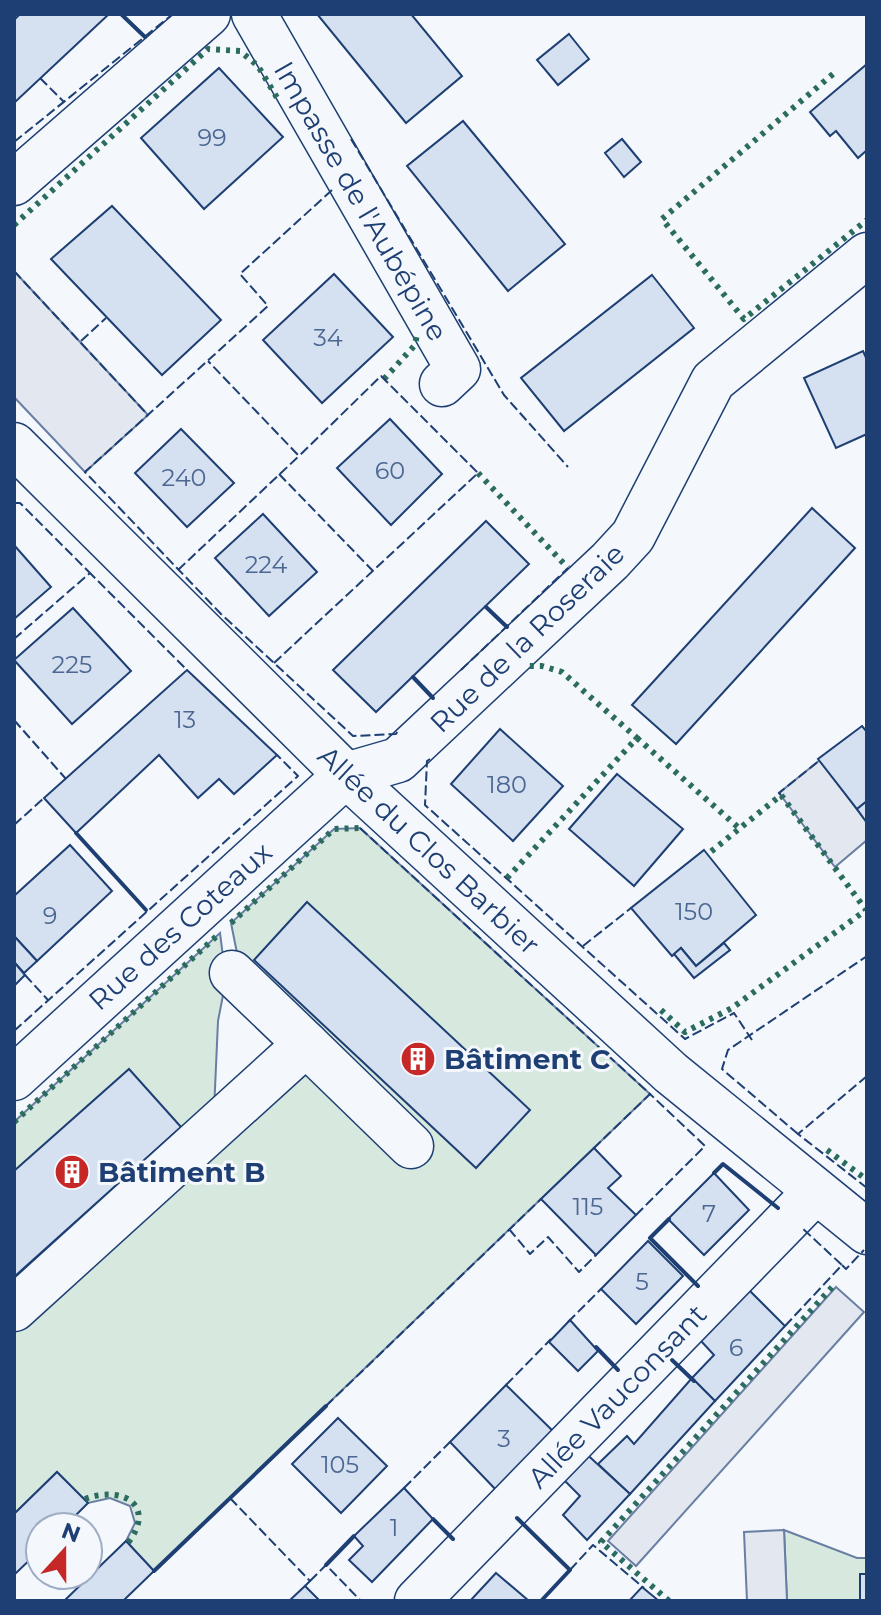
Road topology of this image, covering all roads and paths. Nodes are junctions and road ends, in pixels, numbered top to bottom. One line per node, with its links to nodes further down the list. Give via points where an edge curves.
1 (208, 14): 3 (street)
2 (254, 14): 5 (street, Impasse de l'Aubépine, via 458,369)
3 (14, 183)
4 (867, 255): 7 (street, Rue de la Roseraie, via 713,381 633,536 610,561 398,760)
5 (442, 384)
6 (14, 445): 7 (street, Allée du Clos Barbier)
7 (346, 775): 10 (street, Rue des Coteaux); 12 (street, Allée du Clos Barbier, via 671,1073)
8 (232, 973): 9 (street)
9 (306, 1044): 11 (street); 14 (street)
10 (14, 1078)
11 (411, 1146)
12 (816, 1191): 13 (street, Allée du Clos Barbier); 15 (street, Allée Vauconsant)
13 (867, 1232)
14 (14, 1309)
15 (417, 1601)

